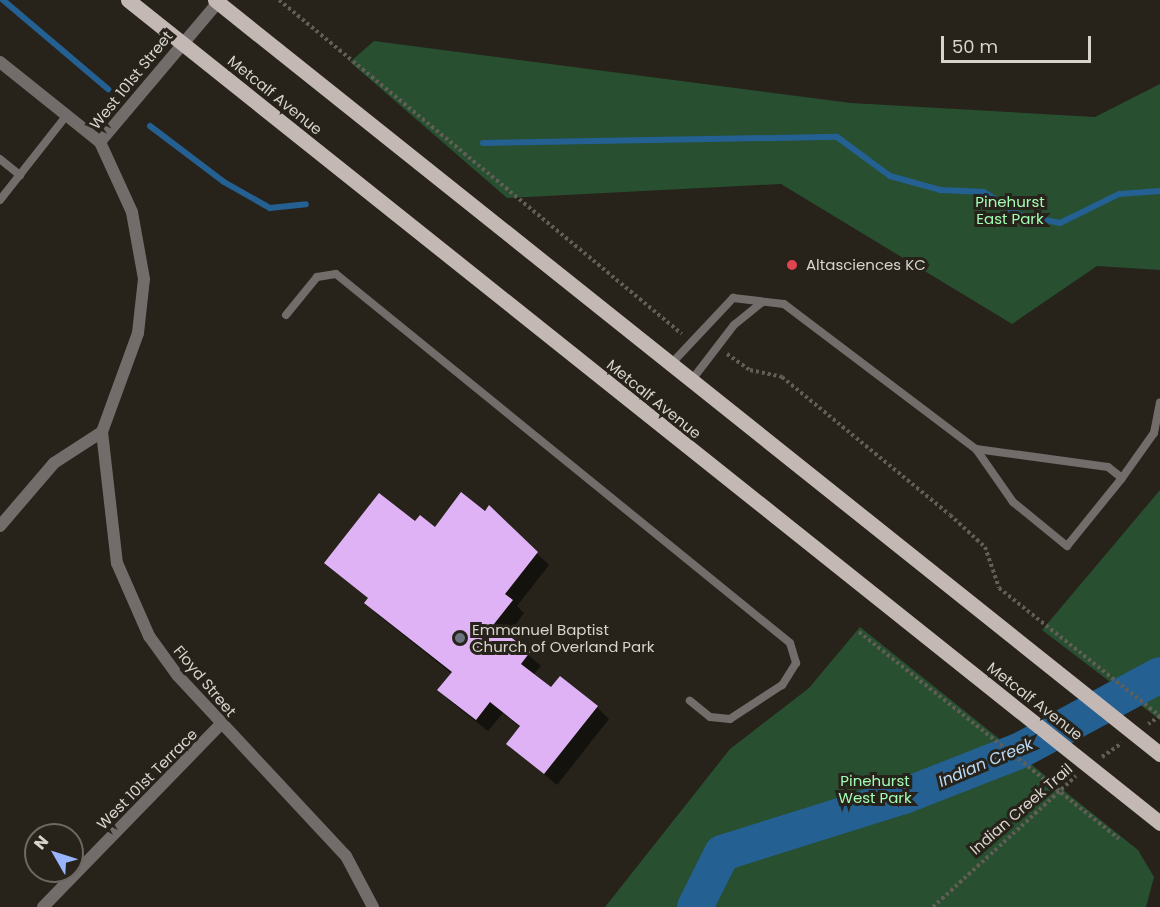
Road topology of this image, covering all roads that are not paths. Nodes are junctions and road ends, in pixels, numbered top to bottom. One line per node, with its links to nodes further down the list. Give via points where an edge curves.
1 (128, 0): 3 (main road, Metcalf Avenue)
2 (218, 1): 3 (street, West 101st Street); 12 (main road)
3 (181, 42): 6 (street, West 101st Street); 22 (main road, Metcalf Avenue)
4 (0, 62): 5 (street)
5 (67, 115): 6 (street); 8 (lane)
6 (100, 142): 15 (street, West 101st Street, via 132,212 144,279 138,333)
7 (0, 159): 8 (lane)
8 (20, 175): 9 (lane)
9 (0, 200)
10 (762, 302): 12 (lane, via 733,298); 13 (lane); 16 (lane, via 784,304 816,324)
11 (286, 315): 19 (lane, via 317,277 336,274 790,643 796,663 782,685 730,719 710,717)
12 (671, 364): 13 (main road)
13 (691, 381): 21 (main road)
14 (1160, 403): 17 (lane, via 1154,433)
15 (102, 432): 18 (street, via 54,463); 20 (street, Floyd Street, via 108,524 132,602 178,676)
16 (976, 449): 17 (lane, via 1108,467); 17 (lane, via 1013,502 1067,546)
17 (1122, 478)
18 (0, 526)
19 (690, 701)
20 (221, 724): 23 (street, West 101st Terrace); 24 (street, Floyd Street, via 346,856)
21 (1160, 754)
22 (1160, 823)
23 (43, 907)
24 (373, 907)

